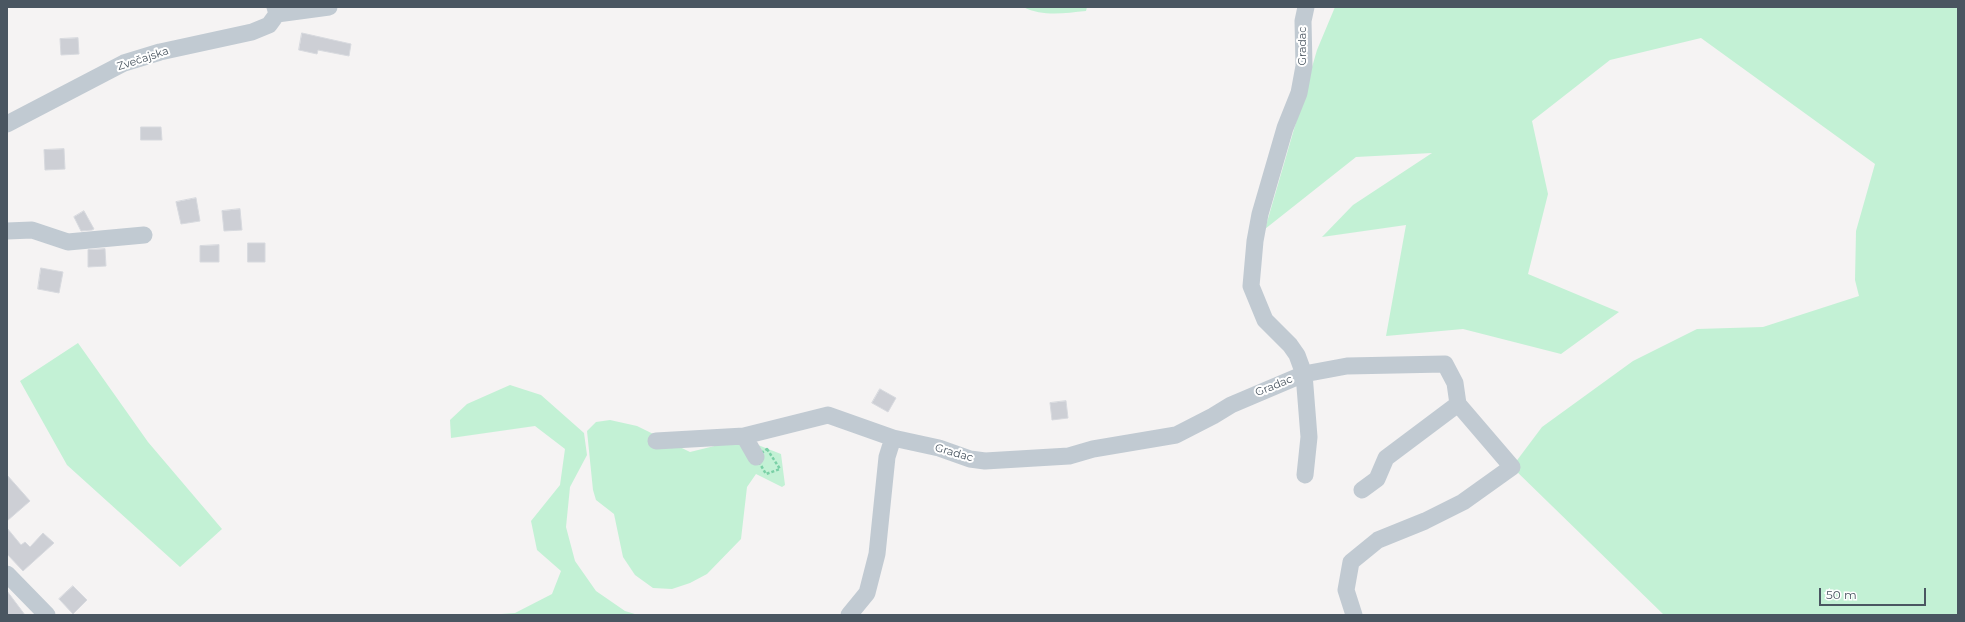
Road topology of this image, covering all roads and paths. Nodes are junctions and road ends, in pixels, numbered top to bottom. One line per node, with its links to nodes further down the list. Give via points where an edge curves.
1 (328, 7): 3 (street)
2 (1306, 7): 7 (street, Gradac, via 1303,21 1304,66 1299,93 1285,128 1260,214 1251,286 1265,320 1297,355)
3 (276, 11): 4 (street, Zvečajska, via 269,25 252,32 160,52 124,63)
4 (7, 124)
5 (7, 231): 6 (street, via 32,230 68,242)
6 (144, 235)
7 (1304, 374): 8 (street, via 1347,366 1445,364 1455,383); 10 (street, Gradac, via 1231,404 1176,435 1093,449 1069,456 985,461); 13 (street, via 1309,437)
8 (1458, 404): 14 (street, via 1386,458 1376,479); 18 (street, via 1512,467 1463,502 1378,540 1351,562 1346,590)
9 (744, 436): 10 (street, Gradac, via 828,415); 11 (street, Gradac); 12 (street)
10 (892, 438): 17 (street, via 877,554 867,594)
11 (656, 441)
12 (756, 457)
13 (1305, 475)
14 (1362, 490)
15 (7, 574): 16 (street)
16 (47, 615)
17 (849, 615)
18 (1354, 615)

